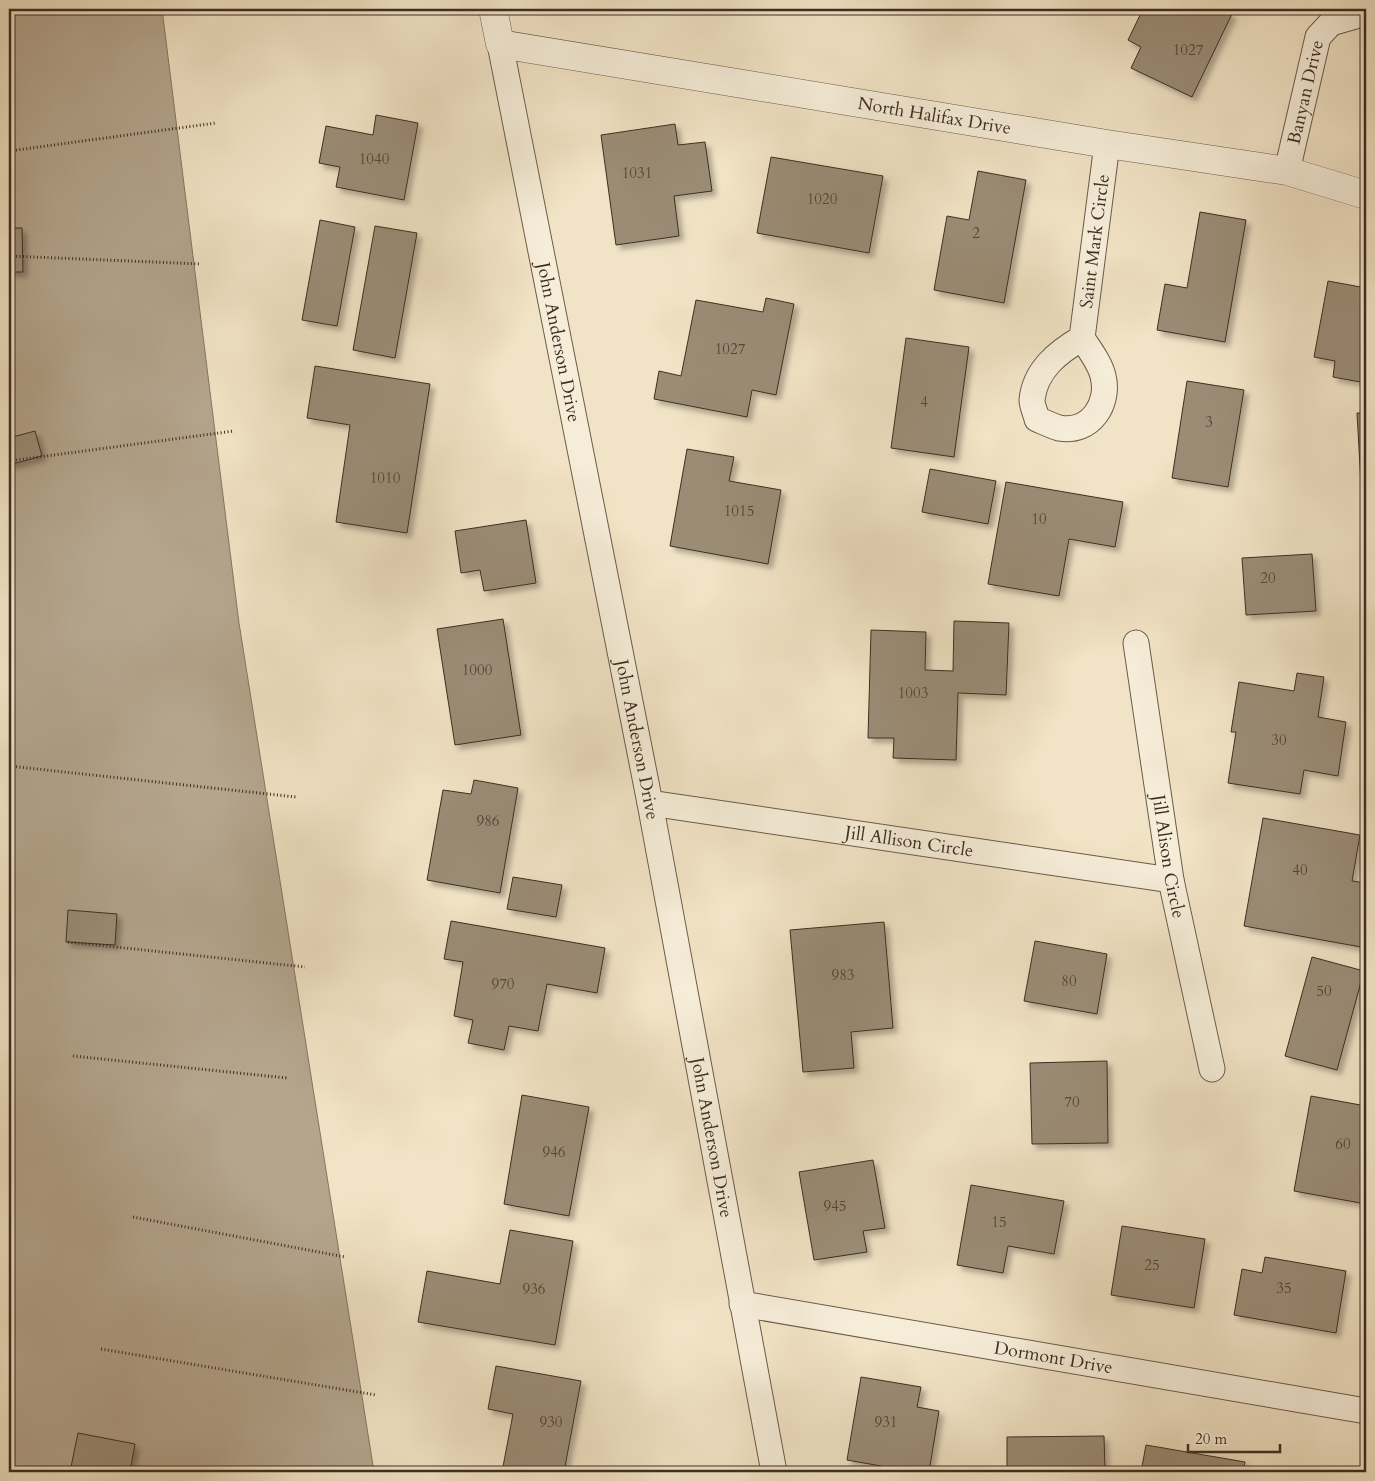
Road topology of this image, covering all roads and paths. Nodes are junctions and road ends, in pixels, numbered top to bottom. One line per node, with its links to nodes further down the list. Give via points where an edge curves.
1 (493, 9): 3 (street, John Anderson Drive)
2 (1366, 13): 7 (street, Banyan Drive, via 1331,23 1318,37)
3 (500, 44): 5 (street, North Halifax Drive); 17 (street, John Anderson Drive)
4 (216, 123): 6 (path)
5 (1107, 144): 7 (street, North Halifax Drive); 11 (street, Saint Mark Circle)
6 (9, 151)
7 (1288, 170): 8 (street, North Halifax Drive)
8 (1366, 196)
9 (9, 256): 10 (path)
10 (201, 264)
11 (1082, 338)
12 (234, 431): 13 (path)
13 (9, 461)
14 (1136, 643): 18 (street, Jill Alison Circle)
15 (9, 766): 16 (path)
16 (296, 797)
17 (650, 803): 18 (street, Jill Allison Circle); 26 (street, John Anderson Drive)
18 (1170, 880): 22 (street, Jill Alison Circle)
19 (68, 942): 20 (path)
20 (304, 967)
21 (74, 1056): 23 (path)
22 (1212, 1069)
23 (287, 1078)
24 (133, 1217): 25 (path)
25 (345, 1257)
26 (742, 1304): 29 (street, Dormont Drive); 30 (street, John Anderson Drive)
27 (101, 1349): 28 (path)
28 (376, 1395)
29 (1366, 1410)
30 (774, 1472)

